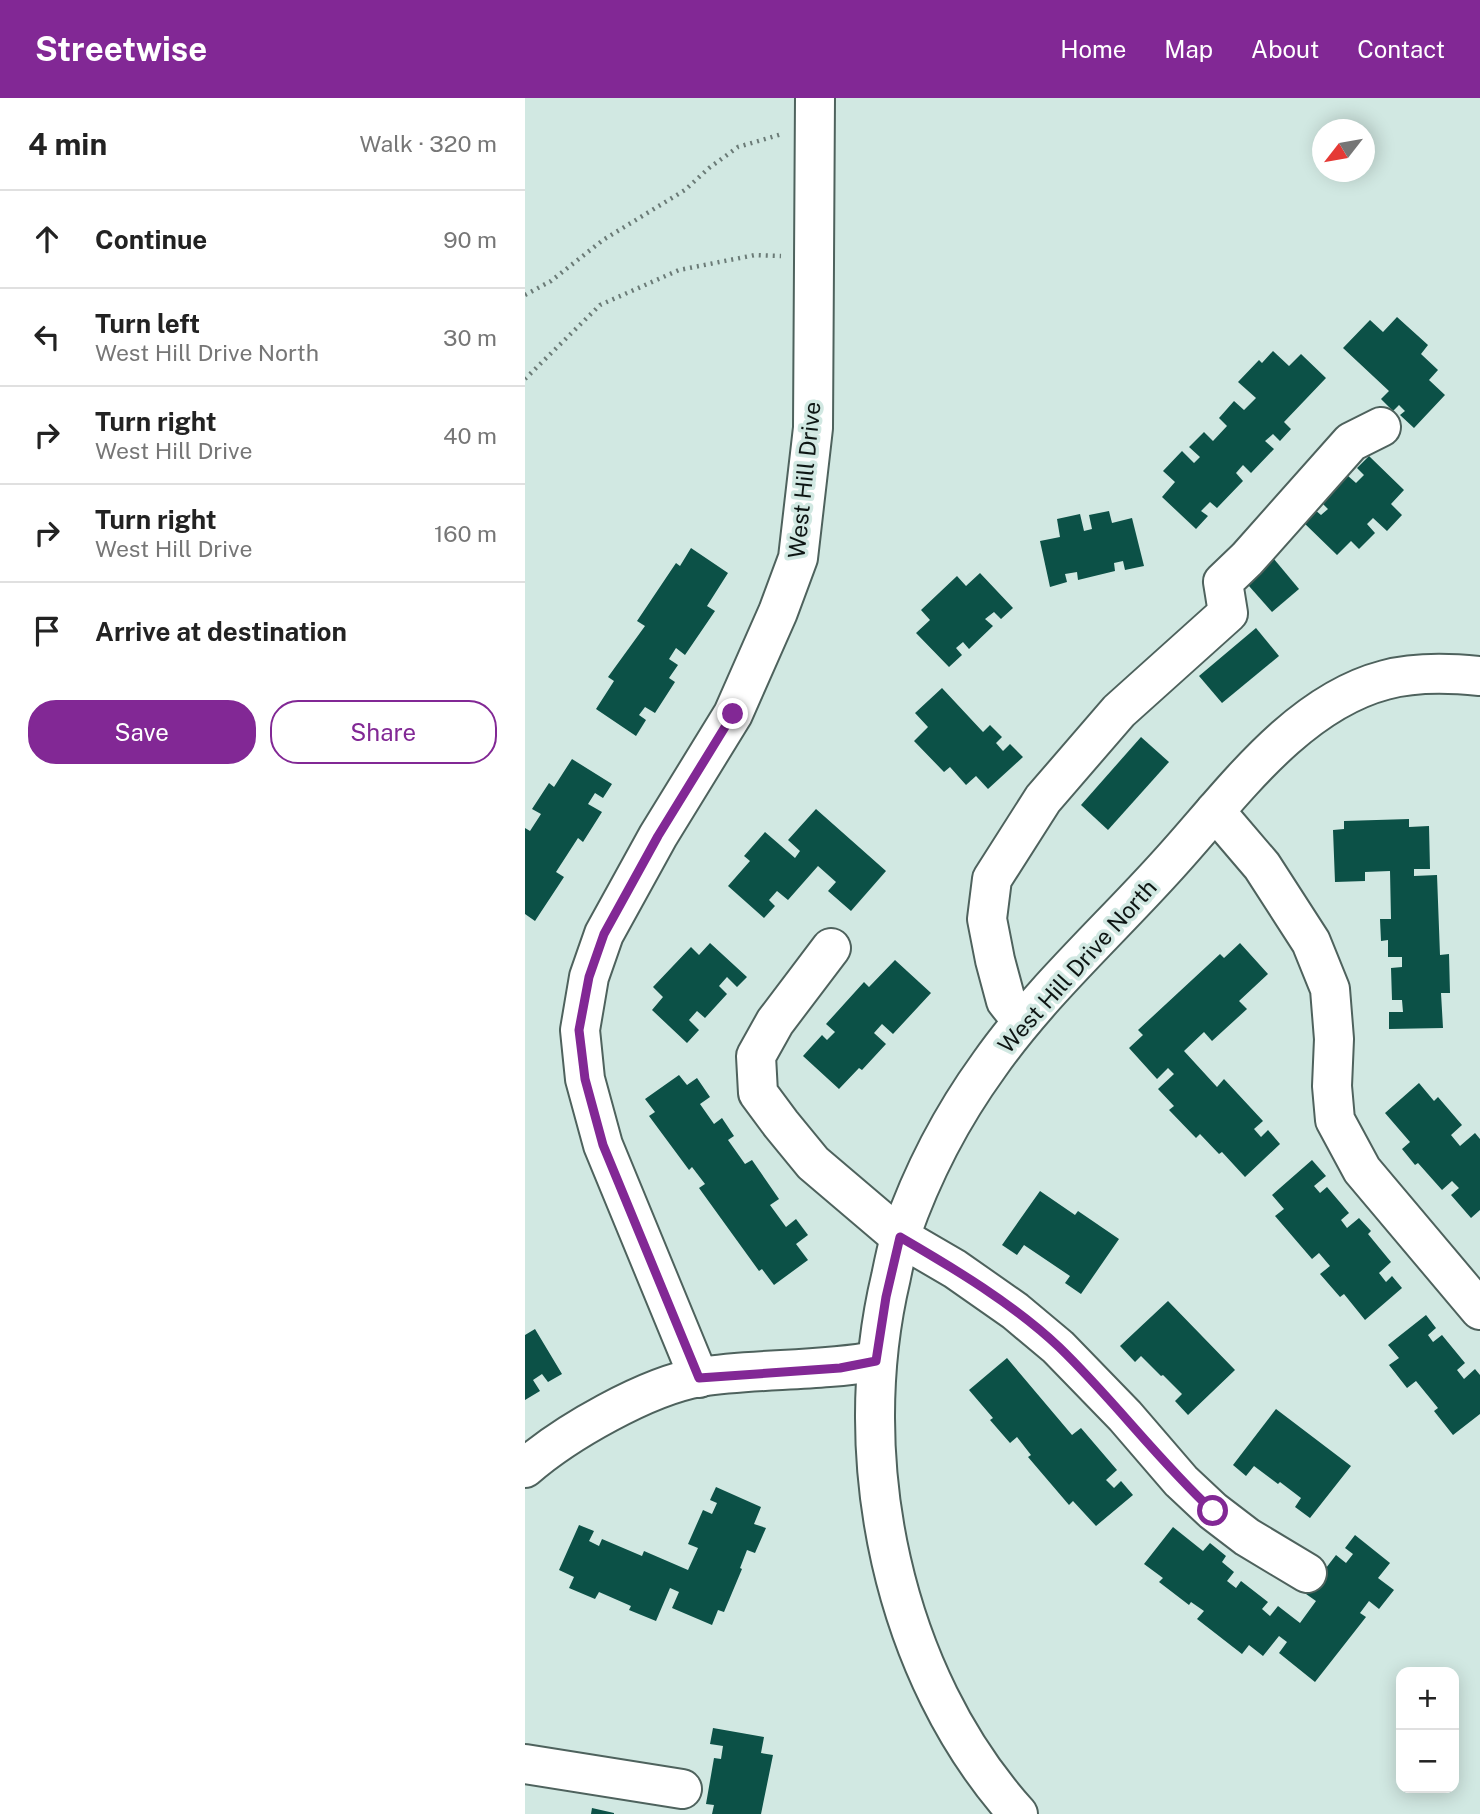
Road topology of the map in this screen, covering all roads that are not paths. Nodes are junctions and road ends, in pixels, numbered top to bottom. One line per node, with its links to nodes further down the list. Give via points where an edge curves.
1 (815, 114): 10 (street, West Hill Drive, via 813,428 798,558 733,714 604,934 589,977 579,1030 585,1079 603,1145)
2 (1381, 427): 6 (street, via 1351,442 1223,582 1228,613 1119,711 1044,799 992,879 987,919 995,960 1006,1001)
3 (1480, 676): 4 (street, West Hill Drive North, via 1386,680 1344,696 1303,720)
4 (1215, 811): 6 (street, West Hill Drive North); 8 (street, via 1290,907 1311,942 1330,989 1335,1120 1362,1170)
5 (831, 947): 7 (street, via 775,1022 756,1056 758,1093 813,1163)
6 (1021, 1021): 7 (street, West Hill Drive North, via 955,1118)
7 (900, 1237): 9 (street, West Hill Drive North); 12 (street, via 1015,1311 1058,1347 1213,1511)
8 (1480, 1310)
9 (876, 1361): 10 (street, via 840,1368); 15 (street, West Hill Drive North, via 874,1443 879,1498 906,1618 963,1739)
10 (699, 1378): 11 (street, via 646,1396 572,1432)
11 (525, 1468)
12 (1307, 1573)
13 (525, 1765): 14 (street)
14 (682, 1789)
15 (1018, 1814)

